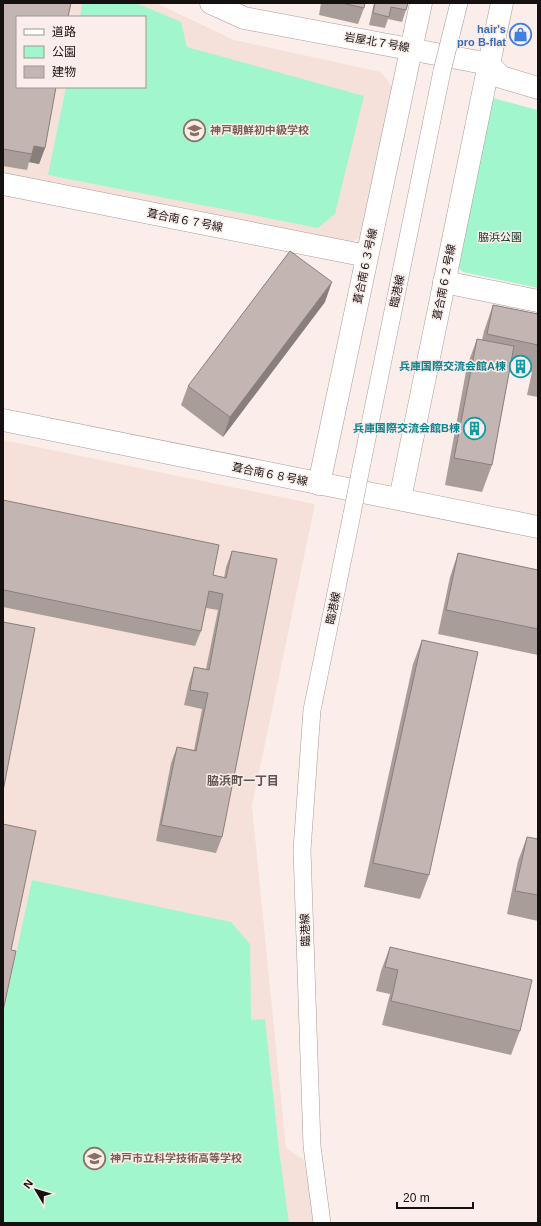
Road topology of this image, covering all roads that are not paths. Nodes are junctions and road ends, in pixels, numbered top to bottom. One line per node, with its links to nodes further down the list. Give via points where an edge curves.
1 (211, 3): 5 (street, 岩屋北７号線)
2 (421, 3): 6 (street, 葺合南６３号線)
3 (459, 3): 17 (street, 臨港線, bridge, via 442,71 312,710 302,850 312,1146)
4 (502, 3): 7 (street, 葺合南６２号線)
5 (246, 10): 6 (street, 岩屋北７号線)
6 (410, 48): 7 (street, 岩屋北７号線); 10 (street, 葺合南６３号線)
7 (488, 64): 8 (street, via 501,77); 11 (street, 葺合南６２号線)
8 (538, 88)
9 (3, 184): 10 (street, 葺合南６７号線)
10 (367, 256): 14 (street, 葺合南６３号線)
11 (444, 282): 12 (street); 15 (street, 葺合南６２号線)
12 (538, 301)
13 (3, 420): 14 (street, 葺合南６８号線)
14 (319, 484): 15 (street, 葺合南６８号線)
15 (400, 500): 16 (street, 葺合南６８号線)
16 (538, 526)
17 (322, 1223)

